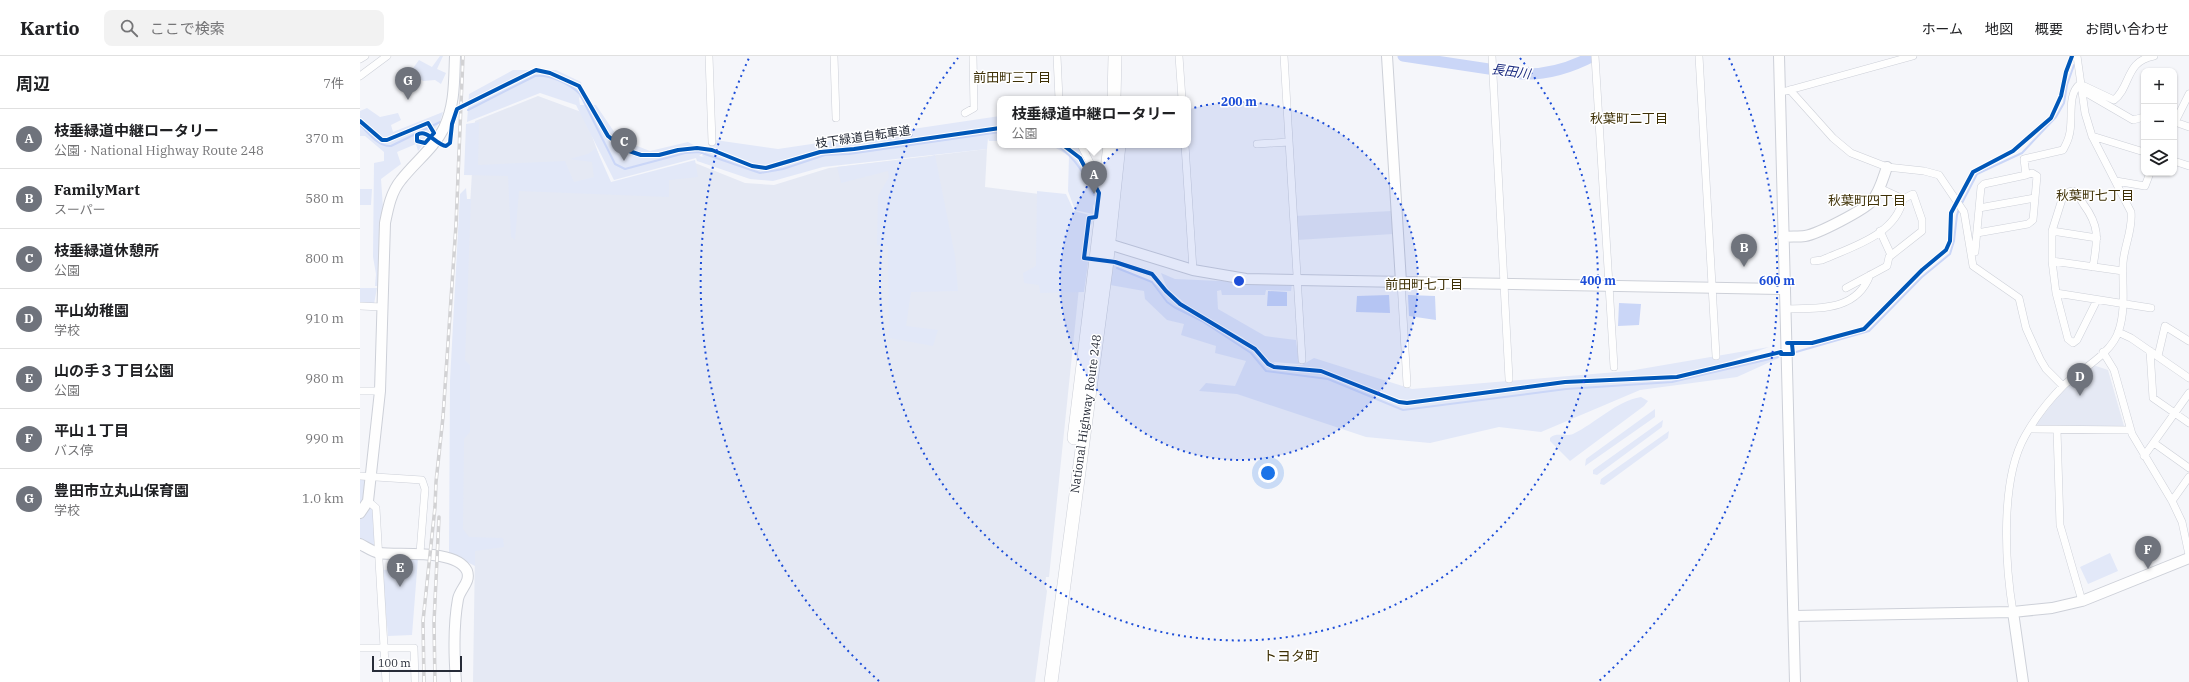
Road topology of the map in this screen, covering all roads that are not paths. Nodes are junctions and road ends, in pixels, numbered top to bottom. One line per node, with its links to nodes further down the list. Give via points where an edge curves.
1 (365, 56): 20 (street)
2 (387, 56): 21 (street)
3 (455, 56): 78 (street, via 453,99 444,128 428,151 400,181 390,199 385,222)
4 (709, 56): 34 (street)
5 (834, 56): 30 (street)
6 (973, 56): 29 (street, via 974,108)
7 (1057, 56): 25 (street)
8 (1115, 56): 26 (highway)
9 (1123, 56): 27 (highway)
10 (1179, 56): 28 (street)
11 (1284, 56): 35 (street)
12 (1492, 56): 69 (street)
13 (1699, 56): 71 (street)
14 (1779, 56): 23 (street)
15 (1913, 56): 23 (street)
16 (2077, 56): 22 (street)
17 (2154, 56): 22 (street, via 2133,67 2114,100)
18 (1387, 57): 68 (street)
19 (1595, 57): 70 (street)
20 (360, 59)
21 (360, 76)
22 (2081, 87): 31 (street, via 2133,120); 33 (street); 45 (street, via 2076,88 2070,135 2063,150 2024,159)
23 (1785, 91): 44 (street, via 1844,148); 56 (street)
24 (2189, 94): 32 (street, via 2175,122)
25 (1059, 96)
26 (1114, 96)
27 (1122, 96)
28 (1182, 96)
29 (965, 113)
30 (836, 118)
31 (2141, 118)
32 (2189, 127)
33 (2092, 136): 41 (street); 47 (street)
34 (712, 142)
35 (1289, 142): 36 (street); 67 (street)
36 (1257, 144)
37 (1083, 148): 49 (street)
38 (1110, 148): 49 (highway, National Highway Route 248)
39 (1119, 148): 58 (highway, National Highway Route 248)
40 (1185, 148): 64 (street)
41 (2141, 151)
42 (2177, 162): 43 (street)
43 (2189, 166)
44 (1887, 167): 48 (street); 92 (street, via 1934,172 1942,178 1961,206 1973,266 2019,298 2026,328 2040,359 2046,369)
45 (2026, 175): 50 (street, via 2032,173 2037,176); 52 (street, via 1984,184 1981,187)
46 (2149, 176): 47 (street, via 2145,186)
47 (2116, 181): 65 (street, via 2132,219)
48 (1879, 188): 51 (street); 56 (street, via 1873,200 1857,212 1816,233)
49 (1104, 190): 58 (highway, National Highway Route 248)
50 (2035, 198): 52 (street); 55 (street, via 2033,220 2028,224)
51 (1903, 199): 53 (street, via 1893,221); 60 (street, via 1913,194 1922,220 1922,231)
52 (1979, 208): 55 (street)
53 (1880, 231): 60 (street); 61 (street, via 1822,260)
54 (2052, 231): 57 (street); 57 (street, via 2064,193 2073,191 2094,219); 62 (street)
55 (1977, 233): 59 (street)
56 (1783, 236): 73 (street)
57 (2097, 238): 63 (street)
58 (1103, 242): 64 (street); 124 (highway, National Highway Route 248); 125 (highway, National Highway Route 248)
59 (1975, 252)
60 (1891, 255): 66 (street, via 1887,266)
61 (1814, 261)
62 (2052, 261): 63 (street); 74 (street)
63 (2093, 267): 65 (street)
64 (1193, 270): 67 (street, via 1246,279)
65 (2123, 272): 76 (street)
66 (1870, 275): 72 (street); 80 (street, via 1867,285 1846,304 1831,308)
67 (1296, 280): 68 (street); 87 (street)
68 (1401, 282): 69 (street); 91 (street)
69 (1505, 284): 70 (street); 90 (street)
70 (1610, 286): 71 (street); 88 (street)
71 (1713, 288): 73 (street); 85 (street)
72 (1846, 288)
73 (1784, 289): 80 (street)
74 (2056, 294): 75 (street); 75 (street, via 2068,339 2073,343 2078,340)
75 (2097, 300): 76 (street)
76 (2123, 304): 79 (street); 81 (street)
77 (360, 306): 78 (street)
78 (382, 307): 94 (street)
79 (2151, 308)
80 (1785, 309): 118 (street)
81 (2118, 332): 83 (street); 84 (street)
82 (2189, 341): 86 (street, via 2165,326)
83 (2150, 351): 86 (street); 96 (street, via 2153,398)
84 (2102, 352): 92 (street); 100 (street, via 2114,370)
85 (1716, 356)
86 (2158, 356): 89 (street)
87 (1302, 360)
88 (1614, 367)
89 (2189, 378)
90 (1509, 379)
91 (1407, 384)
92 (2064, 386): 98 (street)
93 (360, 391): 94 (street)
94 (380, 391): 105 (street)
95 (2189, 393): 96 (street)
96 (2175, 413): 97 (street); 101 (street)
97 (2189, 423)
98 (2030, 429): 99 (street); 117 (street, via 2018,450 2013,466 2008,505)
99 (2057, 430): 100 (street); 116 (street, via 2060,525)
100 (2130, 430): 102 (street)
101 (2154, 443): 102 (street); 103 (street)
102 (2144, 456): 108 (street)
103 (2189, 468)
104 (360, 476): 105 (street)
105 (372, 477): 107 (street); 113 (street, via 422,480 425,489)
106 (2189, 477): 108 (street)
107 (368, 500): 109 (street); 112 (street, via 376,508)
108 (2172, 501): 110 (street)
109 (360, 514)
110 (2186, 528): 114 (street)
111 (360, 544): 112 (street)
112 (380, 553): 113 (street); 120 (street)
113 (420, 553): 123 (street, via 458,562 468,573 468,579 458,596 456,610)
114 (2189, 555)
115 (2189, 558): 116 (street)
116 (2082, 601): 117 (street, via 2052,608)
117 (2012, 612): 118 (street); 127 (street)
118 (1794, 616): 126 (street)
119 (360, 648): 120 (street)
120 (386, 648): 121 (street); 122 (street, via 414,648)
121 (386, 682)
122 (415, 682)
123 (456, 682)
124 (1044, 682)
125 (1051, 682)
126 (1795, 682)
127 (2023, 682)

